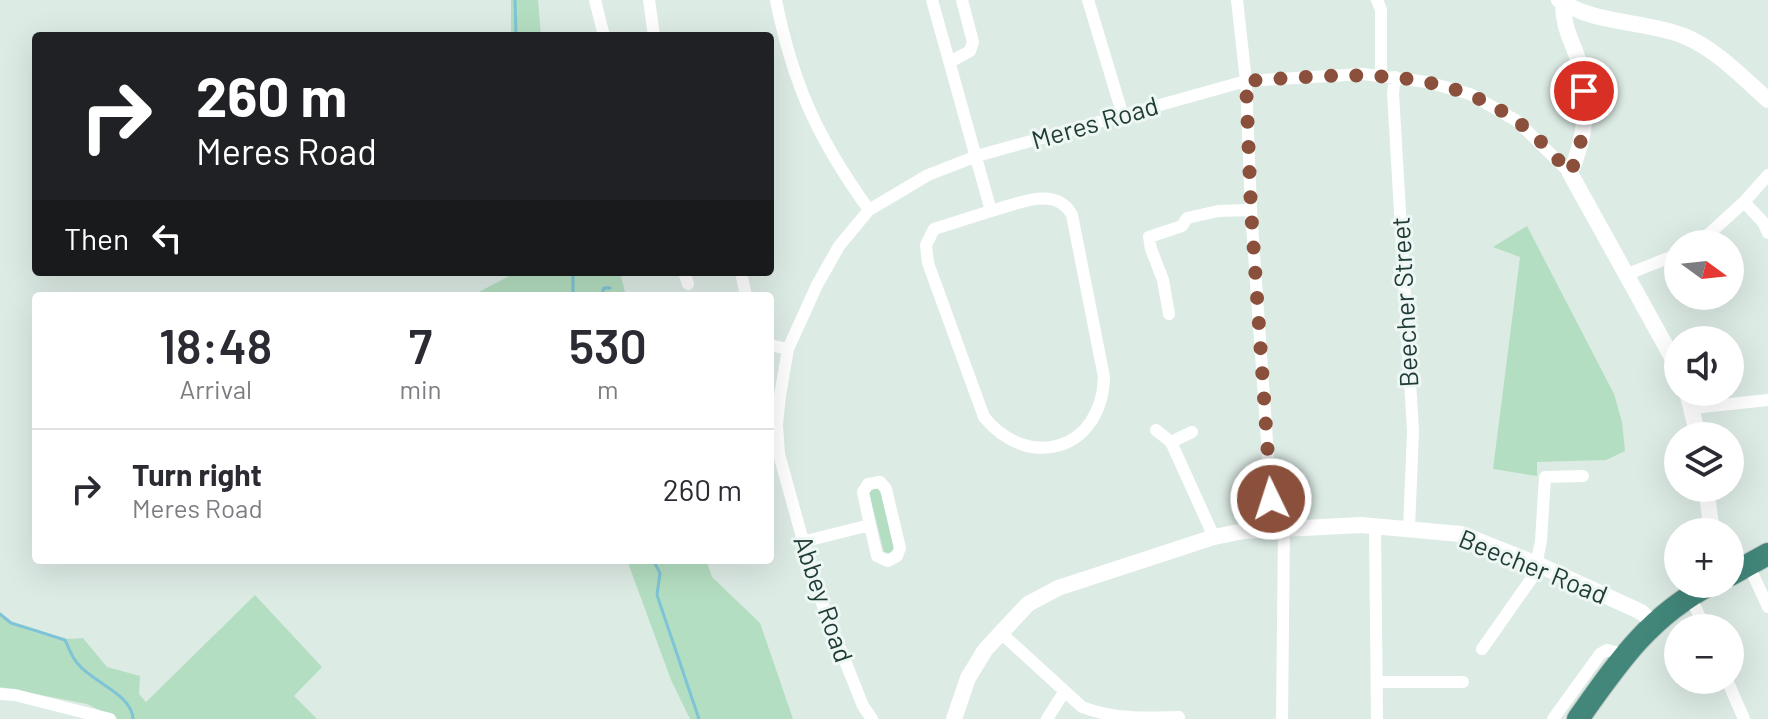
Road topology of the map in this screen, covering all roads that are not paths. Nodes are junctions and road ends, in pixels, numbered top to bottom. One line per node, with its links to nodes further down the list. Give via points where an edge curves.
1 (595, 0): 11 (street)
2 (649, 0): 12 (street)
3 (776, 0): 23 (street, via 804,101)
4 (932, 0): 13 (street)
5 (962, 0): 13 (street, via 973,42 970,51)
6 (1088, 0): 18 (street)
7 (1237, 0): 16 (street)
8 (1377, 0): 14 (street)
9 (1561, 2): 10 (street); 20 (street, via 1584,91 1583,137)
10 (1584, 6): 17 (street, via 1687,37)
11 (603, 32)
12 (653, 32)
13 (950, 62): 19 (street)
14 (1381, 75): 15 (street, Meres Road); 16 (street, Meres Road)
15 (1395, 77): 20 (street, Meres Road, via 1470,94 1517,121); 47 (street, Beecher Street, via 1413,432)
16 (1246, 81): 18 (street, Meres Road); 24 (street)
17 (1768, 100)
18 (1123, 116): 19 (street, Meres Road)
19 (977, 156): 23 (street, Meres Road, via 928,175); 25 (street)
20 (1570, 173): 29 (street)
21 (1768, 175): 22 (street)
22 (1744, 202): 26 (street); 27 (street)
23 (869, 210): 33 (street, Meres Road, via 839,246)
24 (1251, 210): 30 (street, via 1187,218 1182,226 1149,237); 46 (street)
25 (991, 211): 25 (street, via 1054,198 1072,215 1104,390 1088,427 1060,445 1020,443 995,430 984,417 928,263 926,245 934,229)
26 (1713, 230)
27 (1768, 233)
28 (1664, 260): 29 (street)
29 (1628, 274): 31 (street)
30 (1169, 314)
31 (1664, 342)
32 (774, 346): 33 (street)
33 (788, 349): 40 (street, Meres Road, via 777,424)
34 (1744, 400): 35 (street)
35 (1768, 400)
36 (1156, 430): 38 (street)
37 (1192, 432): 38 (street)
38 (1171, 442): 48 (street)
39 (774, 447): 40 (street, Abbey Road)
40 (779, 454): 41 (street, Abbey Road)
41 (785, 474): 43 (street); 49 (street, Abbey Road)
42 (1583, 476): 50 (street, via 1545,477)
43 (774, 478)
44 (870, 525): 44 (street, via 863,492 868,484 880,482 900,548 897,556 888,561 877,556); 49 (street)
45 (1375, 526): 46 (street, Beecher Road); 47 (street, Beecher Road); 58 (street)
46 (1279, 528): 48 (street, Beecher Road); 69 (street)
47 (1409, 528): 50 (street, Beecher Road, via 1461,534)
48 (1214, 537): 55 (street, Beecher Road, via 1043,594)
49 (802, 542): 65 (street, Abbey Road, via 827,617)
50 (1537, 564): 54 (street, Beecher Road); 56 (street)
51 (1749, 565): 53 (street)
52 (1687, 598): 54 (highway)
53 (1768, 607)
54 (1654, 623): 57 (highway)
55 (1001, 633): 60 (street); 66 (street, Beecher Road, via 968,678)
56 (1482, 649)
57 (1624, 654): 71 (street, via 1600,654); 72 (highway)
58 (1377, 682): 59 (street); 70 (street)
59 (1463, 682)
60 (1064, 692): 67 (street); 68 (street, via 1098,714)
61 (0, 694): 63 (street)
62 (1733, 694): 73 (street)
63 (115, 717)
64 (1179, 717): 68 (street)
65 (872, 719)
66 (954, 719)
67 (1047, 719)
68 (1146, 719)
69 (1282, 719)
70 (1377, 719)
71 (1553, 719)
72 (1578, 719)
73 (1744, 719)

